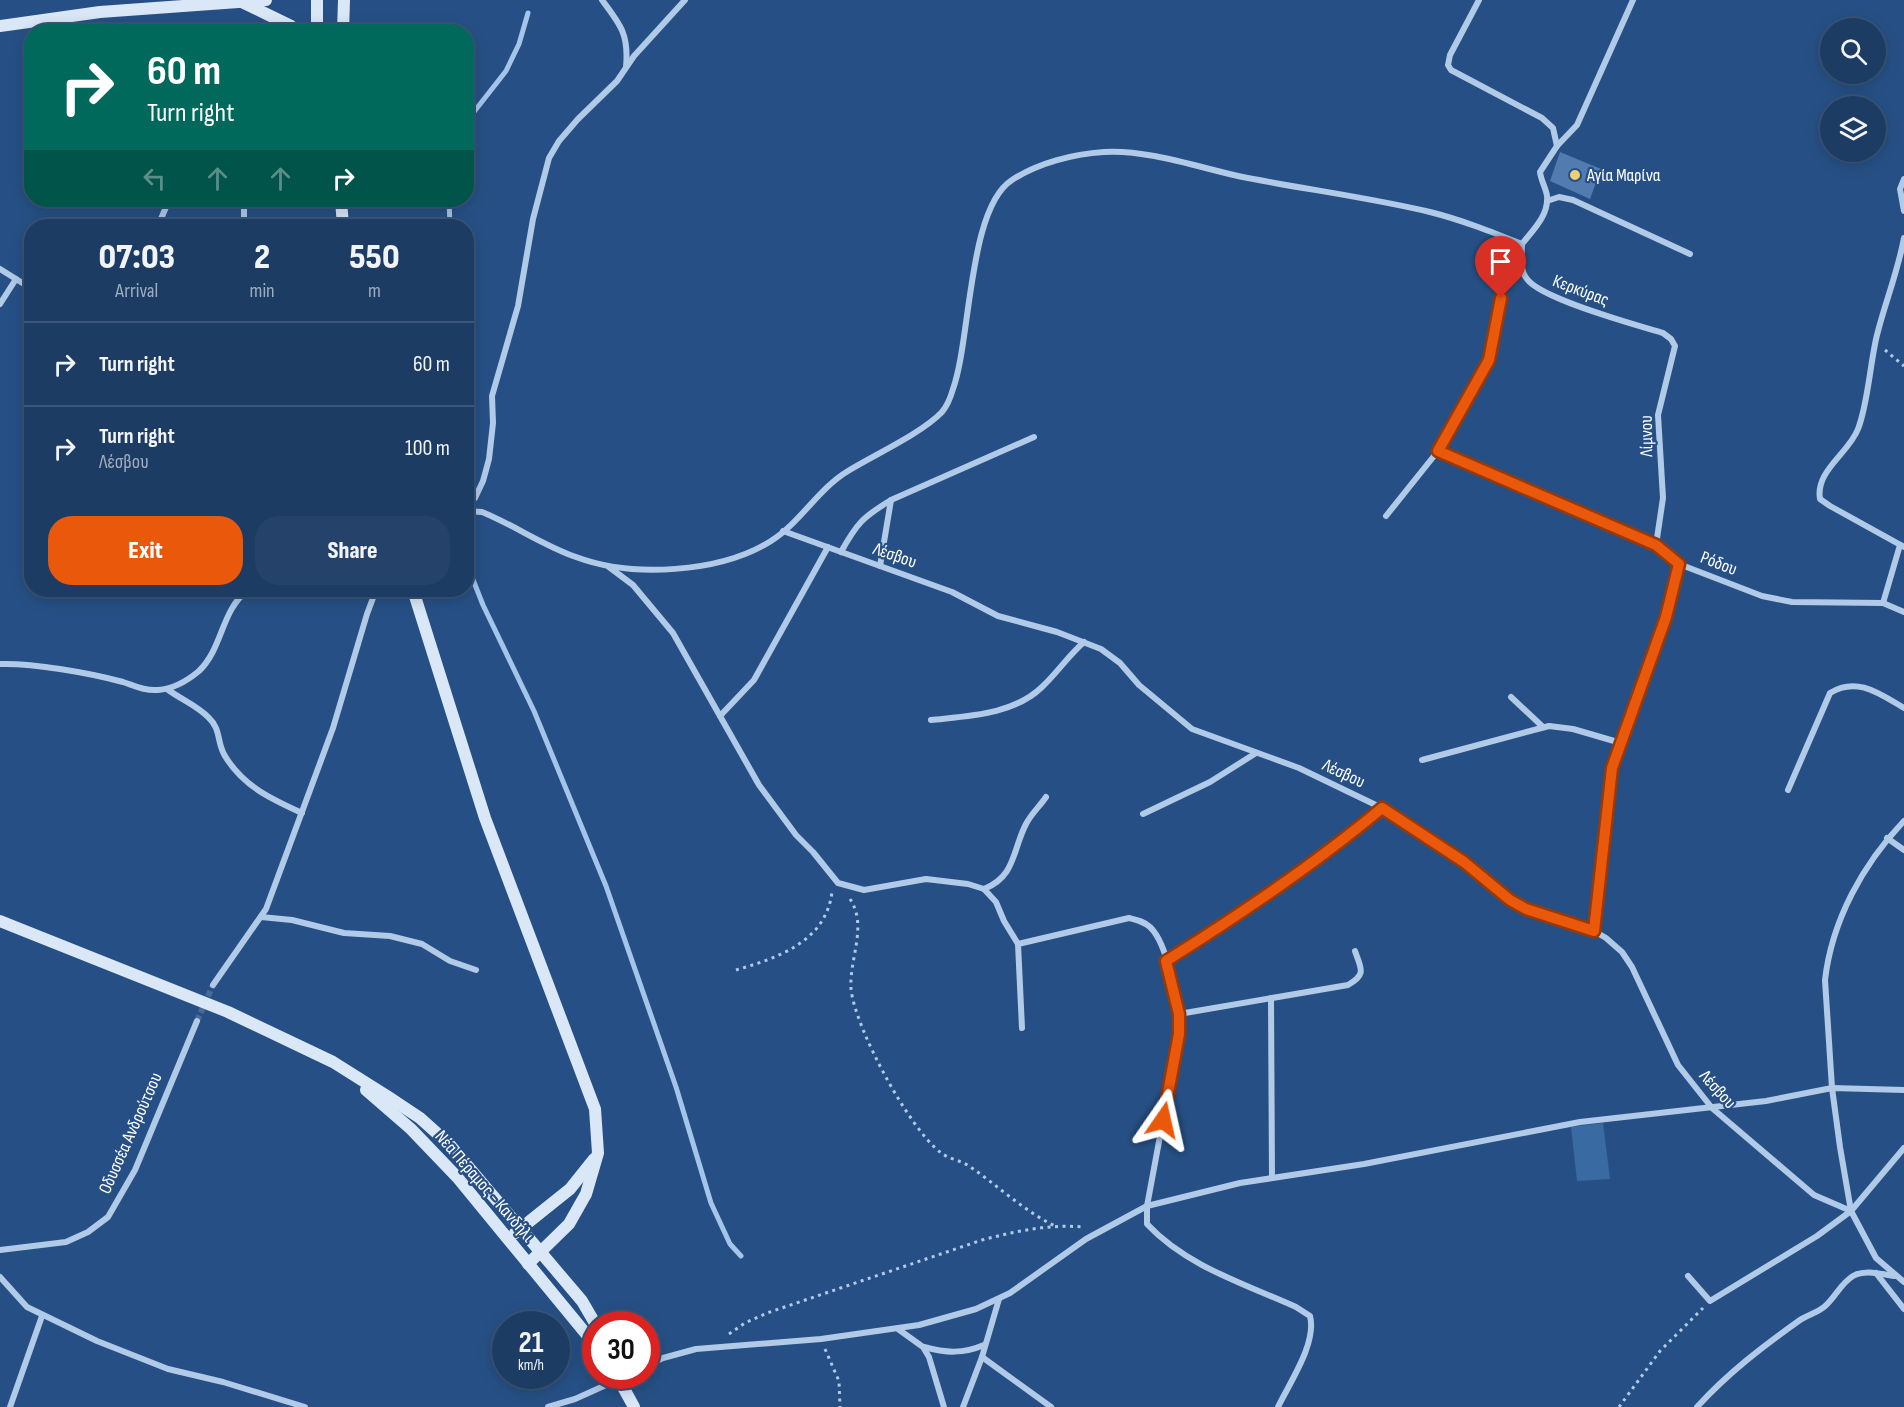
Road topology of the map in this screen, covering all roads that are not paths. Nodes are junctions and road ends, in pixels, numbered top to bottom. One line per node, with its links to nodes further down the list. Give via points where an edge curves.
1 (266, 0): 8 (street)
2 (317, 0): 10 (street)
3 (344, 0): 11 (street)
4 (602, 0): 13 (street, via 624,30 628,46)
5 (685, 0): 13 (street)
6 (1479, 0): 14 (street, via 1450,55 1450,70 1542,118 1553,128)
7 (1633, 0): 14 (street, via 1577,125)
8 (241, 2): 9 (street); 12 (street, via 100,12)
9 (287, 24)
10 (317, 24)
11 (343, 24)
12 (0, 26)
13 (626, 68): 29 (street, via 571,126 549,158 533,219 518,306 492,396 489,459)
14 (1557, 146): 16 (street, via 1539,172)
15 (1904, 179): 17 (street, via 1900,189)
16 (1547, 201): 19 (street, via 1546,212); 20 (street, via 1559,197 1573,200)
17 (1904, 211)
18 (1904, 238): 35 (street, via 1876,341 1859,427 1827,474 1819,493 1820,499 1830,506)
19 (1522, 244): 21 (street); 33 (street, via 1431,212 1140,153 1105,152 1036,167 1009,182 994,197 987,214 959,368 944,410 844,473)
20 (1690, 254)
21 (1521, 267): 26 (street, Κερκύρας, via 1536,289); 28 (street, via 1508,274 1503,284 1489,360)
22 (0, 269): 23 (street)
23 (16, 279): 24 (street); 25 (street)
24 (24, 284)
25 (0, 304)
26 (1663, 333): 34 (street, Λίμνου, via 1675,346 1658,415 1663,498)
27 (1034, 437): 30 (street)
28 (1438, 451): 32 (street); 34 (street, Ρόδου)
29 (474, 499)
30 (891, 500): 37 (street, via 859,521); 40 (street)
31 (474, 512): 39 (street, via 482,512 574,557)
32 (1386, 516)
33 (783, 531): 36 (street, Λέσβου); 39 (street, via 754,549 714,563 644,569)
34 (1656, 545): 38 (street, Ρόδου)
35 (1902, 546): 44 (street)
36 (828, 547): 37 (street, Λέσβου); 51 (street, via 754,680)
37 (841, 552): 40 (street, Λέσβου)
38 (1679, 564): 44 (street, Ρόδου, via 1762,596 1792,602); 54 (street, via 1666,617)
39 (606, 565): 51 (street, via 633,585 659,614)
40 (880, 566): 46 (street, Λέσβου, via 952,592 998,616)
41 (241, 597): 48 (street, via 231,607 205,665)
42 (372, 597): 60 (street, via 333,728)
43 (415, 597): 83 (street, via 485,818 594,1109)
44 (1883, 603): 45 (street, Ρόδου)
45 (1904, 612)
46 (1084, 642): 52 (street, via 1041,689 1018,702 986,714); 55 (street, Λέσβου, via 1120,663 1139,685 1192,729)
47 (0, 664): 48 (street, via 41,667 122,682 143,690)
48 (167, 689): 60 (street, via 209,718 220,736 223,754 248,785)
49 (1511, 697): 53 (street)
50 (1904, 708): 57 (street, via 1856,684 1830,693)
51 (720, 716): 65 (street, via 778,812 838,883 864,890 926,879)
52 (931, 720)
53 (1543, 727): 54 (street, via 1573,729); 56 (street)
54 (1620, 743): 68 (street, via 1606,805)
55 (1256, 753): 59 (street, Λέσβου, via 1299,768); 61 (street, via 1210,782)
56 (1422, 760)
57 (1788, 789)
58 (1046, 797): 65 (street, via 1026,822 1004,877)
59 (1382, 808): 68 (street, Λέσβου, via 1464,862 1510,900); 71 (street, via 1299,873)
60 (302, 813): 66 (street)
61 (1143, 814)
62 (1904, 821): 63 (street)
63 (1887, 838): 64 (street); 79 (street, via 1849,900 1827,962)
64 (1904, 850)
65 (984, 889): 69 (street, via 996,902)
66 (261, 917): 72 (street, via 344,933 390,936 422,944 450,961); 73 (street)
67 (0, 921): 78 (street, Νέα Πέραμος - Κανδήλι, via 228,1012)
68 (1594, 931): 81 (street, Λέσβου, via 1622,952 1678,1065)
69 (1018, 944): 71 (street, via 1129,918 1152,929); 77 (street)
70 (1355, 951): 74 (street, via 1362,972 1359,979 1348,985)
71 (1166, 961): 75 (street)
72 (476, 970)
73 (213, 985)
74 (1271, 998): 75 (street); 84 (street)
75 (1179, 1014): 85 (street, via 1179,1034)
76 (197, 1021): 89 (street, Οδυσσέα Ανδρούτσου, via 135,1170 108,1217 66,1242)
77 (1022, 1028)
78 (333, 1062): 87 (street, Νέα Πέραμος - Κανδήλι, via 420,1118 449,1144); 88 (street, Νέα Πέραμος - Κανδήλι, via 411,1129)
79 (1832, 1088): 80 (street); 81 (street); 86 (street)
80 (1904, 1090)
81 (1712, 1108): 84 (street, via 1580,1122); 86 (street, Λέσβου, via 1814,1195)
82 (1904, 1148): 86 (street)
83 (598, 1153): 87 (street, via 570,1189); 90 (street, via 578,1210)
84 (1272, 1178): 85 (street)
85 (1147, 1206): 97 (street, via 1104,1229); 116 (street, via 1147,1224 1173,1248 1310,1316 1311,1339)
86 (1851, 1211): 93 (street, via 1710,1301); 94 (street, via 1876,1258)
87 (521, 1228): 88 (street); 90 (street, Νέα Πέραμος - Κανδήλι)
88 (508, 1239): 91 (street, Νέα Πέραμος - Κανδήλι)
89 (0, 1250)
90 (541, 1252): 91 (street); 99 (street, Νέα Πέραμος - Κανδήλι)
91 (528, 1264): 102 (street, Νέα Πέραμος - Κανδήλι)
92 (1876, 1273): 94 (street); 98 (street); 117 (street, via 1854,1276 1824,1307 1750,1355)
93 (1688, 1276)
94 (1894, 1276): 96 (street)
95 (0, 1277): 100 (street, via 27,1307)
96 (1904, 1282)
97 (999, 1299): 101 (street, via 976,1309); 103 (street)
98 (1904, 1309)
99 (588, 1311)
100 (42, 1316): 109 (street); 110 (street, via 168,1369)
101 (898, 1328): 104 (street); 106 (street, via 822,1339 718,1346)
102 (582, 1329)
103 (984, 1346): 104 (street, via 968,1352); 105 (street)
104 (923, 1347): 113 (street)
105 (982, 1357): 114 (street); 115 (street)
106 (660, 1360)
107 (597, 1389): 111 (street)
108 (624, 1389): 112 (street)
109 (10, 1407)
110 (305, 1407)
111 (548, 1407)
112 (634, 1407)
113 (944, 1407)
114 (963, 1407)
115 (1051, 1407)
116 (1278, 1407)
117 (1697, 1407)

